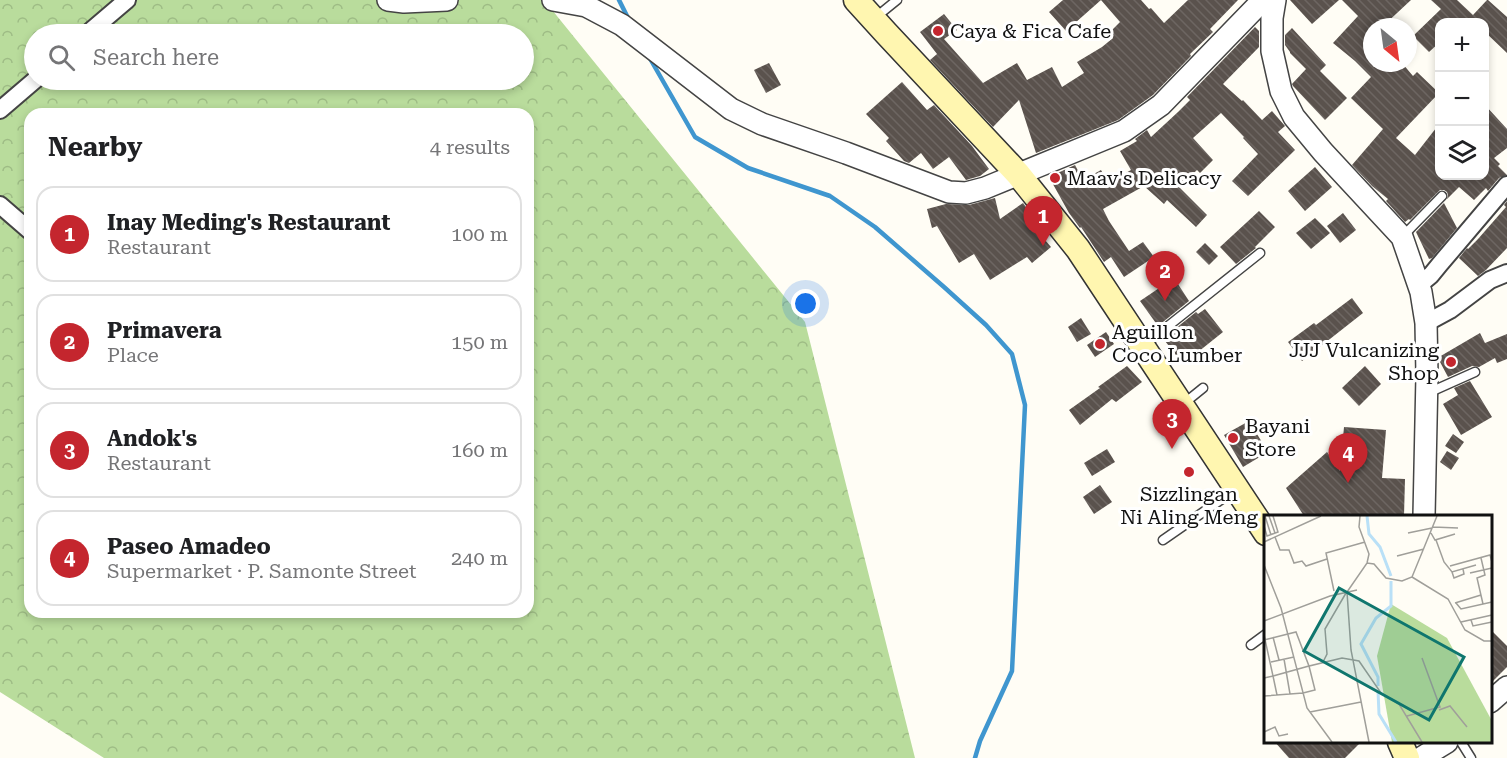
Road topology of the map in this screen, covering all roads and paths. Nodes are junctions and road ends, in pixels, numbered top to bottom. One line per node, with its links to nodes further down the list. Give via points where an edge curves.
1 (127, 0): 10 (street)
2 (388, 0): 3 (street)
3 (447, 0)
4 (553, 0): 13 (street, via 586,6 622,25 731,109 762,124 949,192 985,188)
5 (856, 0): 9 (main road)
6 (897, 0): 9 (lane)
7 (1263, 0): 13 (street, via 1161,105 1124,131)
8 (1275, 0): 18 (street, via 1272,51 1281,92 1294,117)
9 (873, 19): 13 (main road)
10 (99, 24)
11 (24, 89): 12 (street)
12 (0, 110)
13 (1018, 174): 23 (main road, via 1078,249)
14 (1507, 185): 21 (street)
15 (1442, 196): 18 (lane)
16 (0, 205): 17 (street)
17 (24, 226)
18 (1402, 237): 21 (street)
19 (1260, 253): 23 (lane)
20 (1507, 273): 22 (street)
21 (1419, 285): 22 (street)
22 (1426, 323): 26 (street)
23 (1143, 347): 27 (main road)
24 (1475, 372): 26 (lane)
25 (1203, 388): 27 (lane)
26 (1427, 393): 29 (street)
27 (1182, 405): 28 (main road)
28 (1236, 489): 30 (main road); 31 (lane)
29 (1424, 515)
30 (1264, 530)
31 (1163, 540)
32 (1264, 635): 33 (lane)
33 (1251, 645)
34 (1507, 687): 35 (street)
35 (1492, 701)
36 (1438, 743): 38 (street)
37 (1462, 743): 39 (lane)
38 (1407, 751)
39 (1471, 758)

